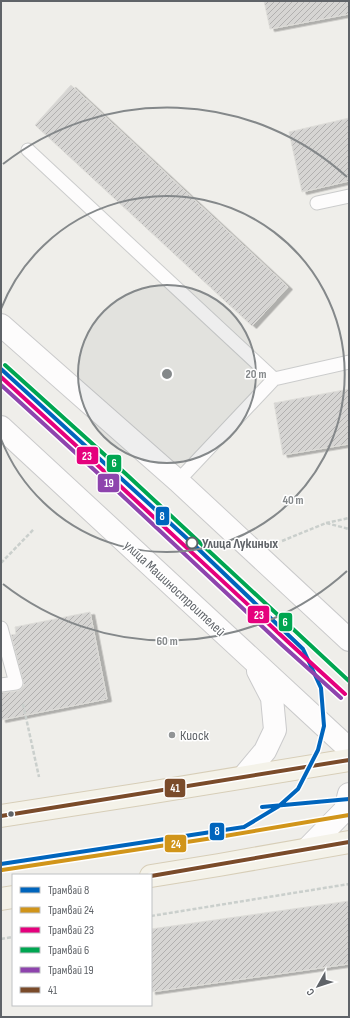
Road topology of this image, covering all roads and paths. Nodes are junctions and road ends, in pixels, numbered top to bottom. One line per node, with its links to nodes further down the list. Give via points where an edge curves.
1 (28, 150): 6 (lane)
2 (349, 196): 3 (lane)
3 (317, 203)
4 (1, 325): 8 (main road)
5 (349, 362): 6 (lane)
6 (274, 378): 8 (lane)
7 (1, 427): 17 (main road, улица Машиностроителей)
8 (178, 481): 16 (main road)
9 (349, 518): 10 (path)
10 (326, 523): 12 (path); 13 (path)
11 (34, 529): 14 (path)
12 (349, 529)
13 (279, 543)
14 (1, 562)
15 (1, 628): 18 (lane)
16 (349, 640)
17 (251, 658): 20 (main road, улица Машиностроителей); 22 (main road, via 272,698 275,730 266,751)
18 (16, 683): 19 (lane); 23 (path)
19 (1, 685)
20 (349, 749)
21 (349, 760): 22 (main road)
22 (244, 776): 25 (main road)
23 (39, 777)
24 (349, 794): 27 (main road, via 344,810)
25 (1, 816)
26 (349, 842): 27 (main road)
27 (307, 848): 28 (main road)
28 (152, 876)
29 (349, 884): 32 (path)
30 (12, 897): 31 (main road)
31 (1, 899)
32 (152, 916)
33 (12, 937): 34 (path)
34 (1, 939)

